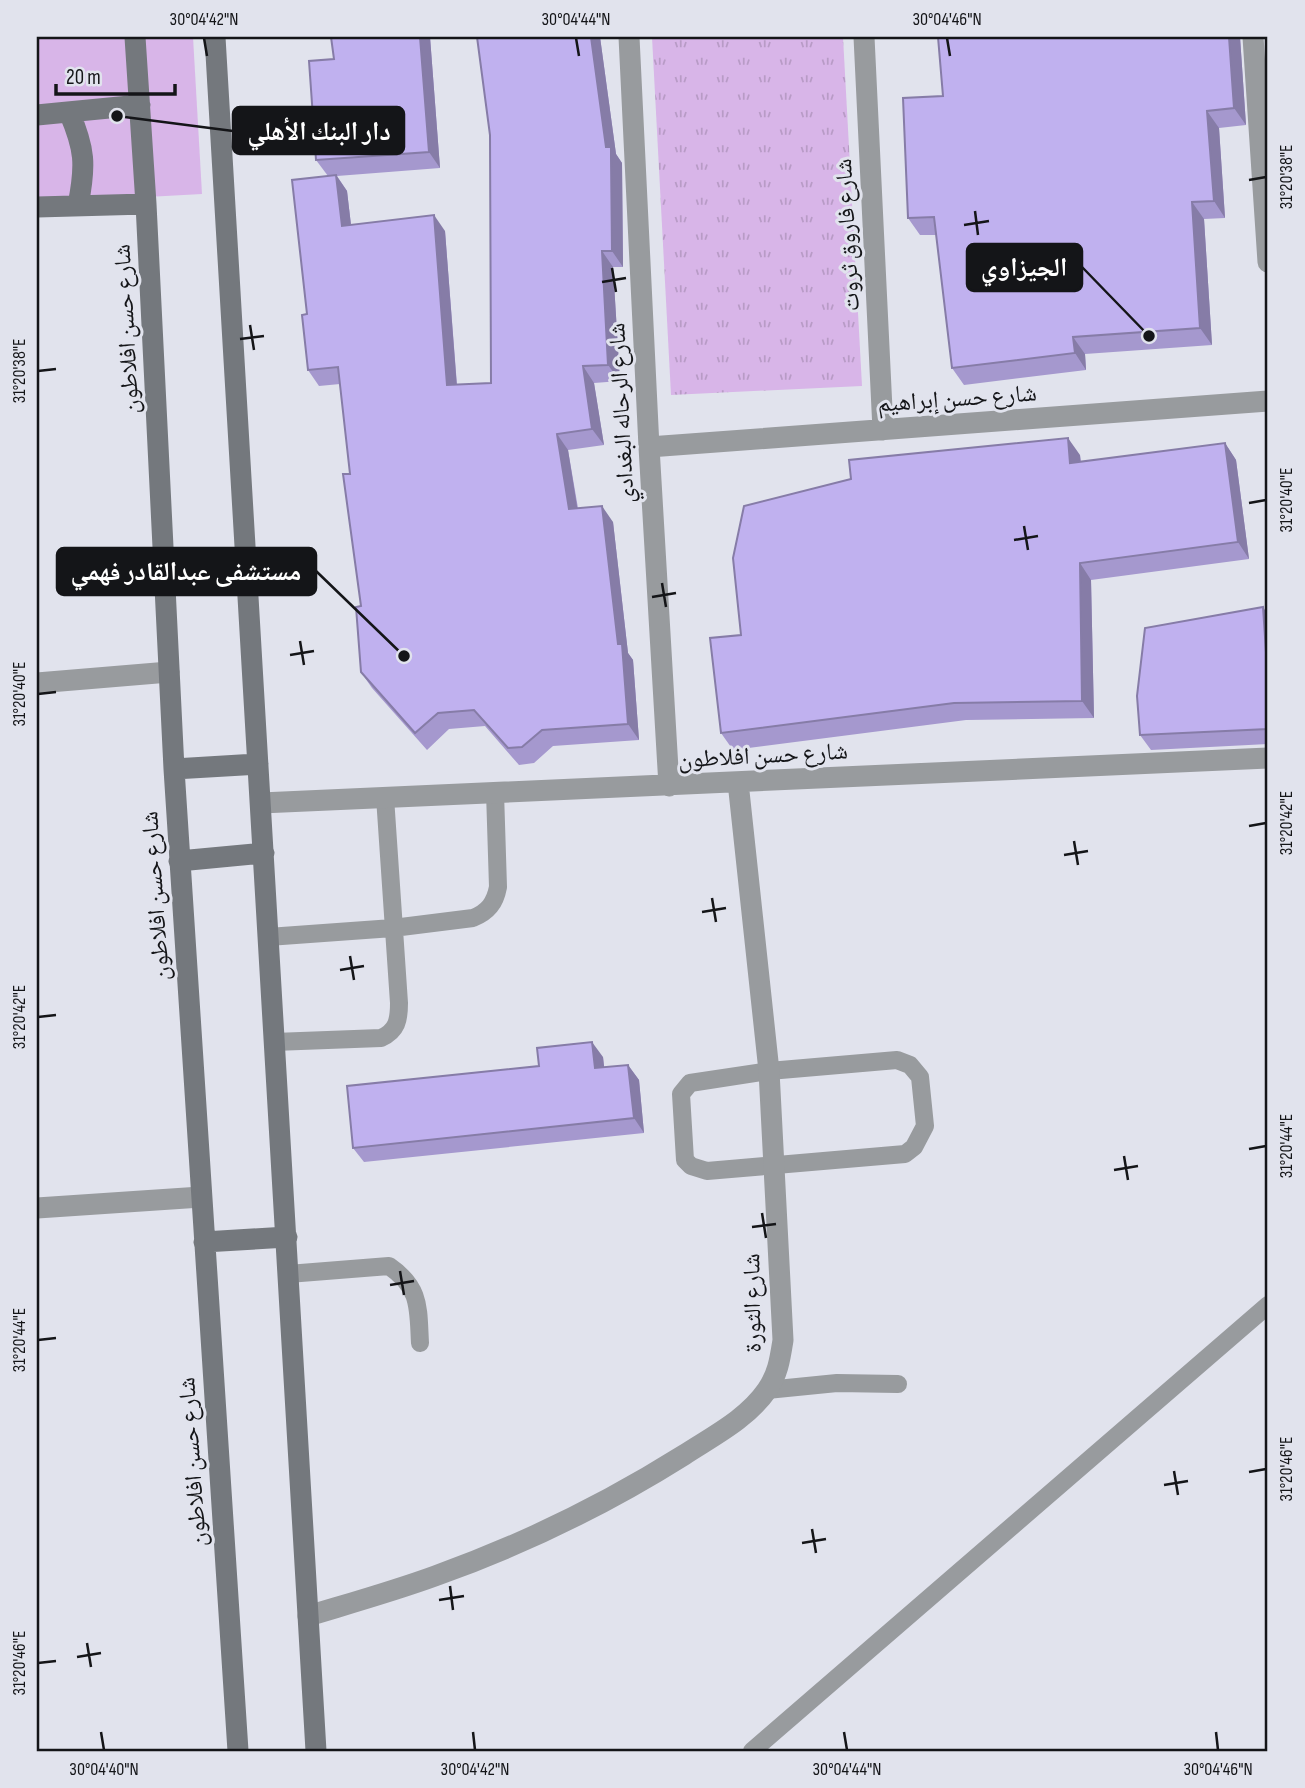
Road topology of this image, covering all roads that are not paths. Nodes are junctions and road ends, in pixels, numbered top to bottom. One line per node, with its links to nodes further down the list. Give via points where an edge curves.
1 (135, 37): 6 (street, شارع حسن افلاطون)
2 (215, 37): 19 (street)
3 (629, 37): 15 (street, شارع الرحاله البغدادي)
4 (864, 37): 14 (street, شارع فاروق ثروت)
5 (1253, 37): 12 (street)
6 (140, 105): 7 (street); 9 (street, شارع حسن افلاطون)
7 (69, 112): 8 (street); 10 (street, via 82,141 85,173)
8 (37, 115)
9 (146, 204): 10 (street); 16 (street, شارع حسن افلاطون)
10 (78, 205): 11 (street)
11 (37, 207)
12 (1268, 262)
13 (1268, 401): 14 (street, شارع حسن إبراهيم)
14 (883, 430): 15 (street, شارع حسن إبراهيم)
15 (649, 447): 22 (street, شارع الرحاله البغدادي)
16 (169, 672): 17 (street); 20 (street, شارع حسن افلاطون)
17 (37, 682)
18 (1268, 758): 21 (street, شارع حسن افلاطون)
19 (258, 764): 20 (street); 25 (street)
20 (174, 769): 27 (street, شارع حسن افلاطون)
21 (738, 782): 22 (street, شارع حسن افلاطون); 31 (street, شارع الثورة)
22 (669, 786): 23 (street, شارع حسن افلاطون)
23 (495, 792): 24 (street, شارع حسن افلاطون); 28 (lane, via 498,887 491,907 473,918)
24 (385, 797): 25 (street, شارع حسن افلاطون); 28 (lane)
25 (261, 803): 26 (street)
26 (264, 853): 27 (street); 29 (street)
27 (180, 861): 33 (street, شارع حسن افلاطون)
28 (393, 928): 29 (lane); 30 (lane, via 399,1017 389,1035)
29 (268, 937): 30 (street)
30 (274, 1042): 35 (street)
31 (769, 1072): 32 (street, شارع الثورة); 32 (lane, via 697,1081 681,1094 685,1160 691,1166 707,1171); 32 (lane, via 905,1062 920,1077 925,1126 905,1154)
32 (774, 1167): 41 (street, شارع الثورة, via 783,1340 778,1371)
33 (201, 1197): 34 (street); 36 (street, شارع حسن افلاطون)
34 (37, 1208)
35 (286, 1237): 36 (street); 37 (street)
36 (204, 1242): 43 (street, شارع حسن افلاطون)
37 (288, 1274): 39 (lane, via 389,1266 417,1298); 42 (street)
38 (1268, 1306): 45 (lane)
39 (420, 1343)
40 (898, 1384): 41 (lane, via 837,1383)
41 (767, 1390): 42 (street, شارع الثورة, via 722,1431 573,1517 435,1576)
42 (308, 1616): 44 (street)
43 (238, 1751)
44 (316, 1751)
45 (752, 1751)

